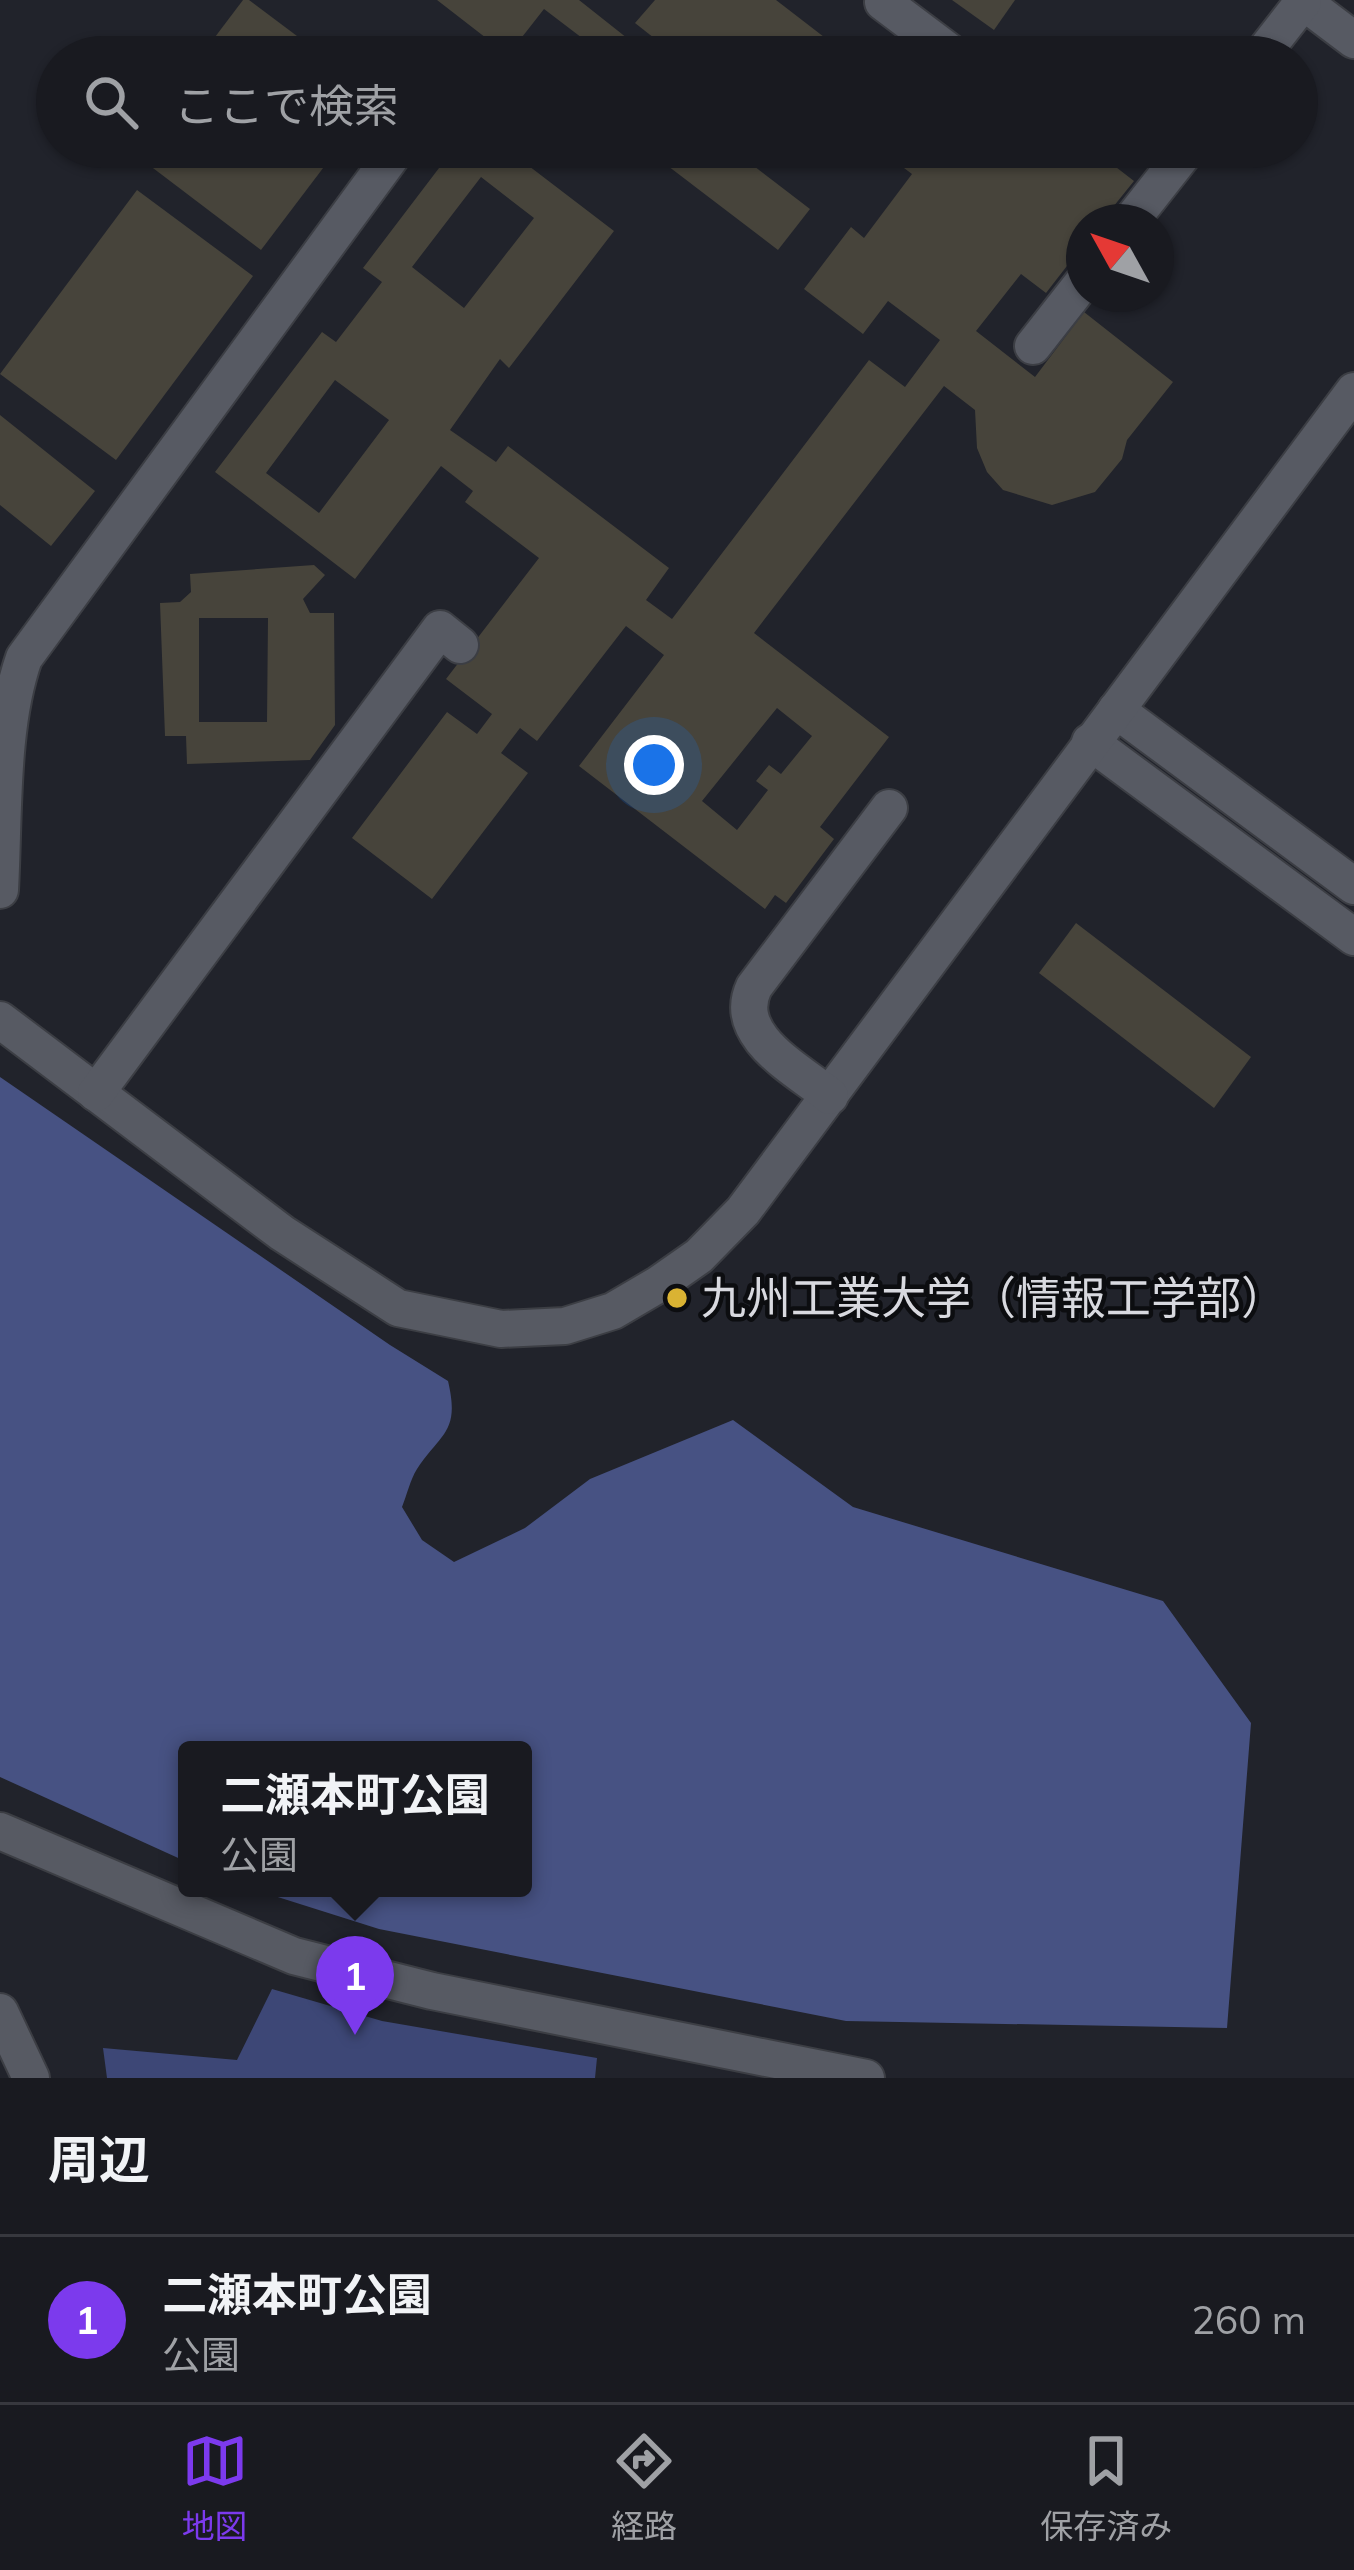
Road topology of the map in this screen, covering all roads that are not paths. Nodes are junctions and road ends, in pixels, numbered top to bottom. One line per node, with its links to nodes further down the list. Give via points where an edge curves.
1 (1302, 1): 4 (street); 5 (street)
2 (879, 7): 3 (street)
3 (924, 36)
4 (1276, 36)
5 (1354, 40)
6 (383, 168): 19 (street, via 24,658 10,719)
7 (1172, 168): 8 (street)
8 (1144, 204)
9 (1066, 304): 10 (street)
10 (1033, 346)
11 (1354, 391): 13 (street)
12 (460, 645): 22 (street, via 440,629)
13 (1116, 710): 14 (street); 15 (street)
14 (1090, 742): 17 (street); 23 (street)
15 (1243, 805): 17 (street); 18 (street)
16 (889, 808): 23 (street, via 746,1003 761,1040)
17 (1218, 838): 20 (street)
18 (1354, 886)
19 (0, 890)
20 (1354, 937)
21 (0, 1020): 22 (street)
22 (96, 1093): 23 (street, via 282,1233 398,1308 501,1329 565,1326 613,1311 686,1265 742,1211)
23 (830, 1096)
24 (0, 1832): 26 (street, via 294,1957)
25 (0, 2012): 27 (street)
26 (804, 2072): 28 (street)
27 (31, 2078)
28 (866, 2078)

